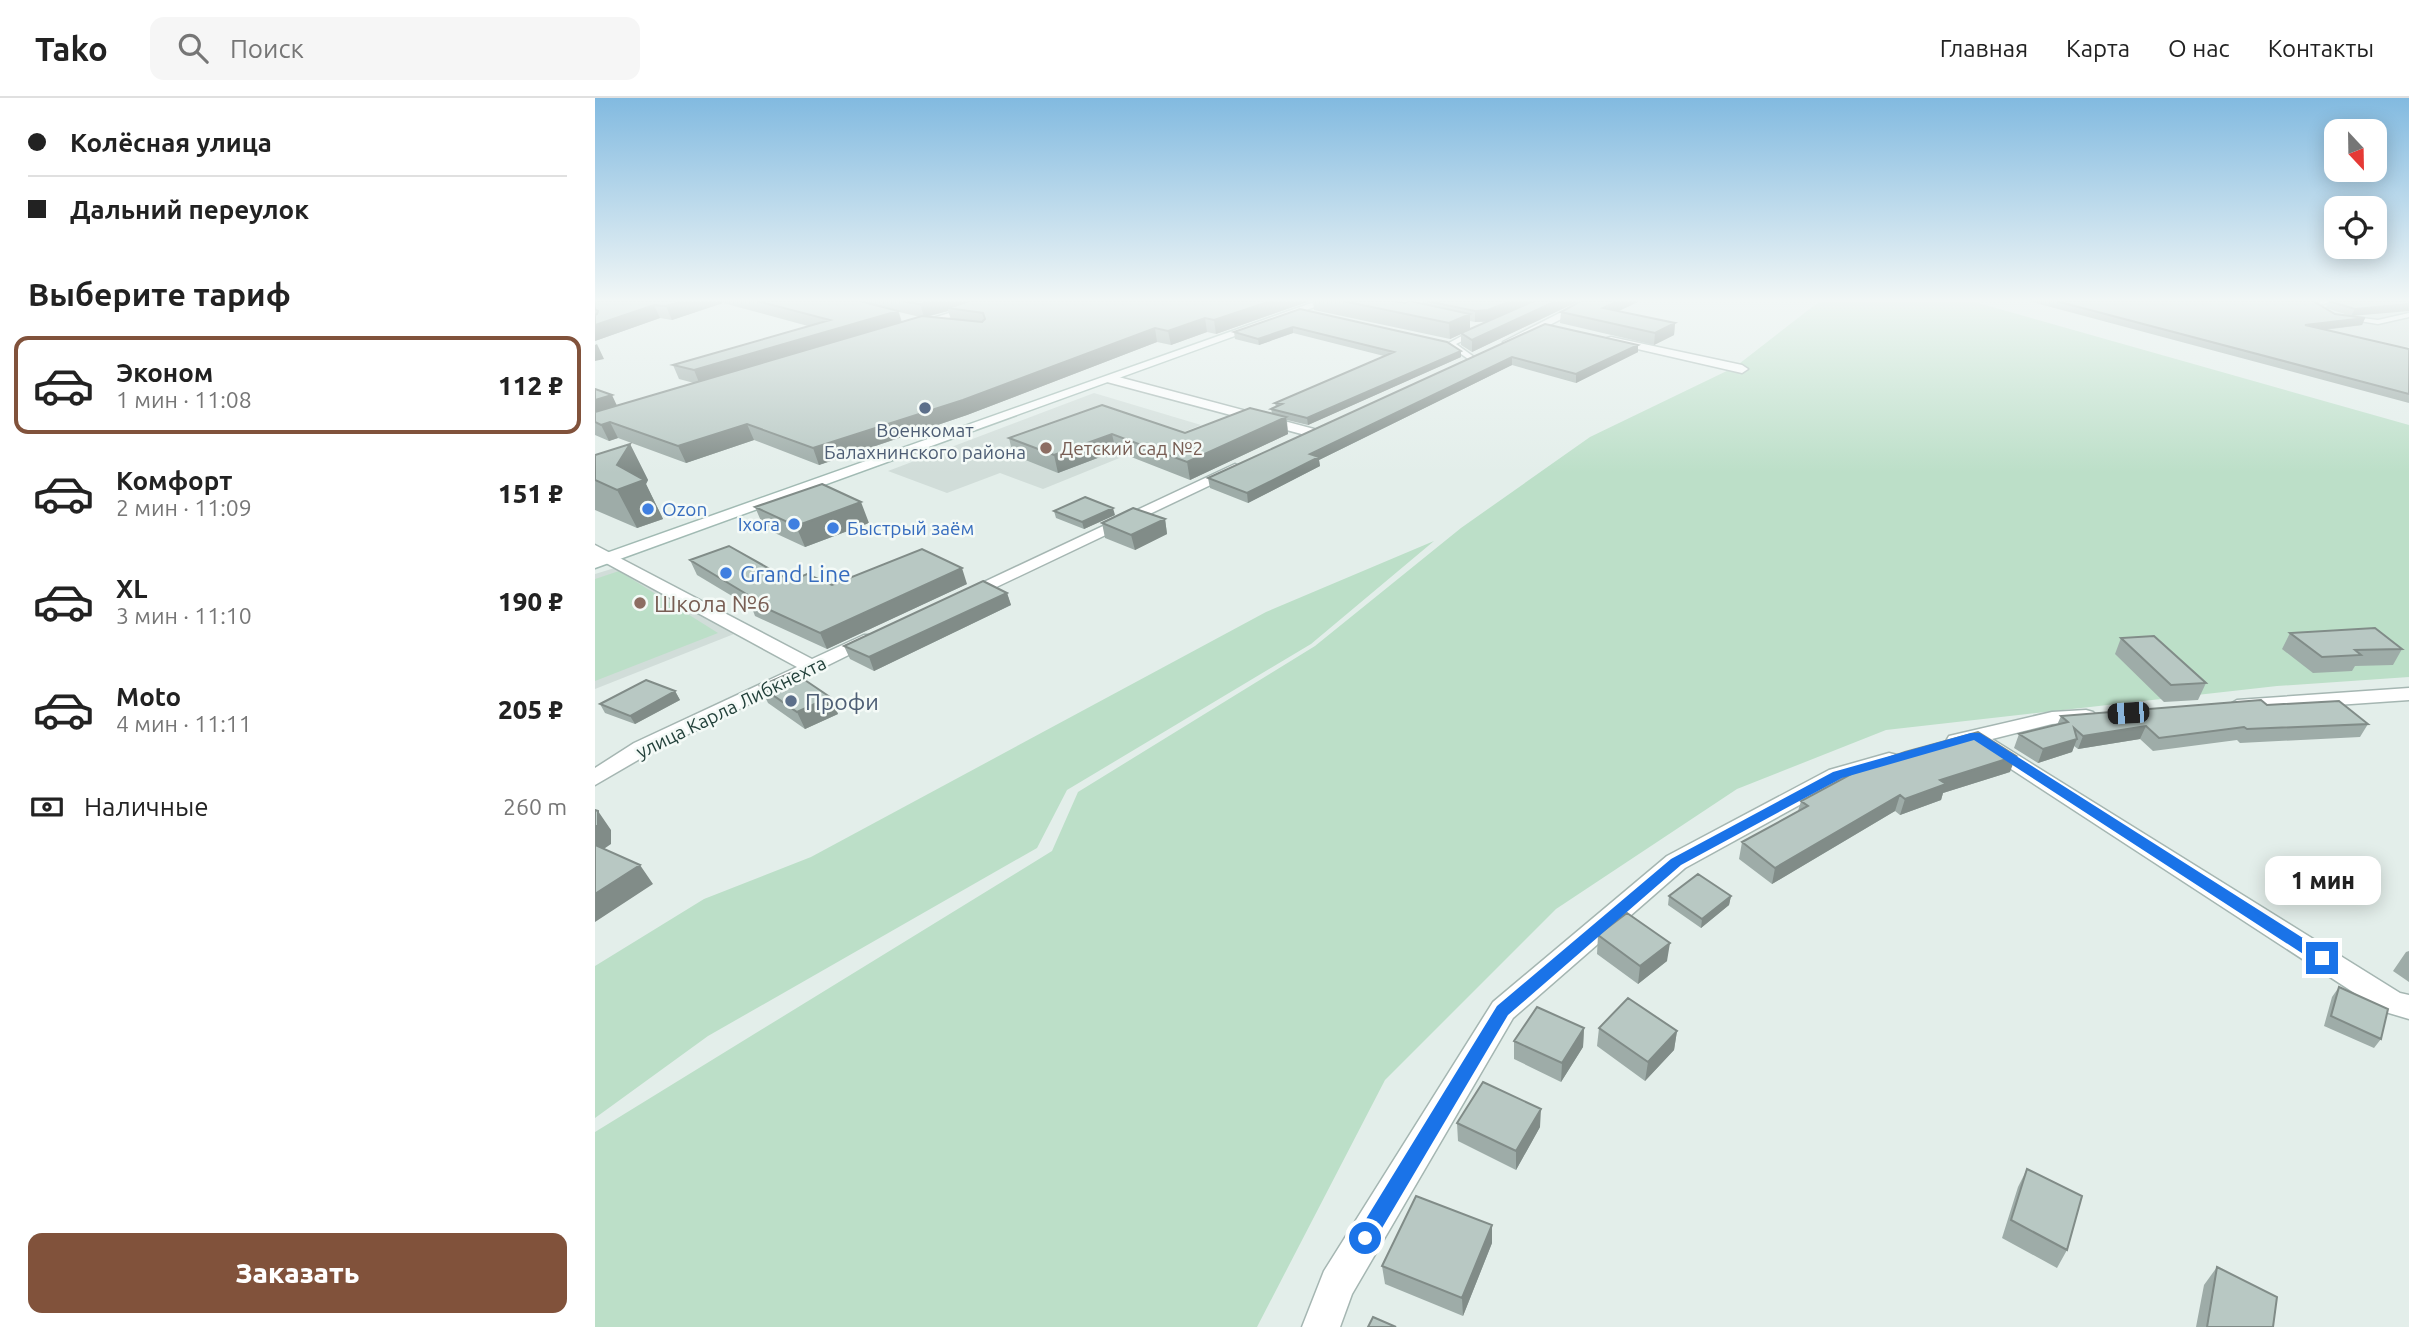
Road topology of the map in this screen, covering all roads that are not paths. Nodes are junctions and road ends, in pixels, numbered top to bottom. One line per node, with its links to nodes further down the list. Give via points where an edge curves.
1 (1168, 358): 4 (street)
2 (1692, 358): 3 (street)
3 (1742, 369)
4 (1111, 379): 5 (street, via 1315,430); 7 (street)
5 (1285, 444)
6 (1249, 461): 8 (street)
7 (600, 557): 10 (street)
8 (946, 604)
9 (885, 633): 10 (street, улица Карла Либкнехта)
10 (811, 667): 15 (street, улица Карла Либкнехта, via 642,748)
11 (2409, 694): 12 (street)
12 (2212, 708)
13 (2106, 715): 14 (street, via 2052,718)
14 (1976, 736): 16 (street, via 2392,1003); 17 (street, via 1837,775 1676,862 1503,1010 1337,1284)
15 (595, 778)
16 (2409, 1007)
17 (1321, 1327)

